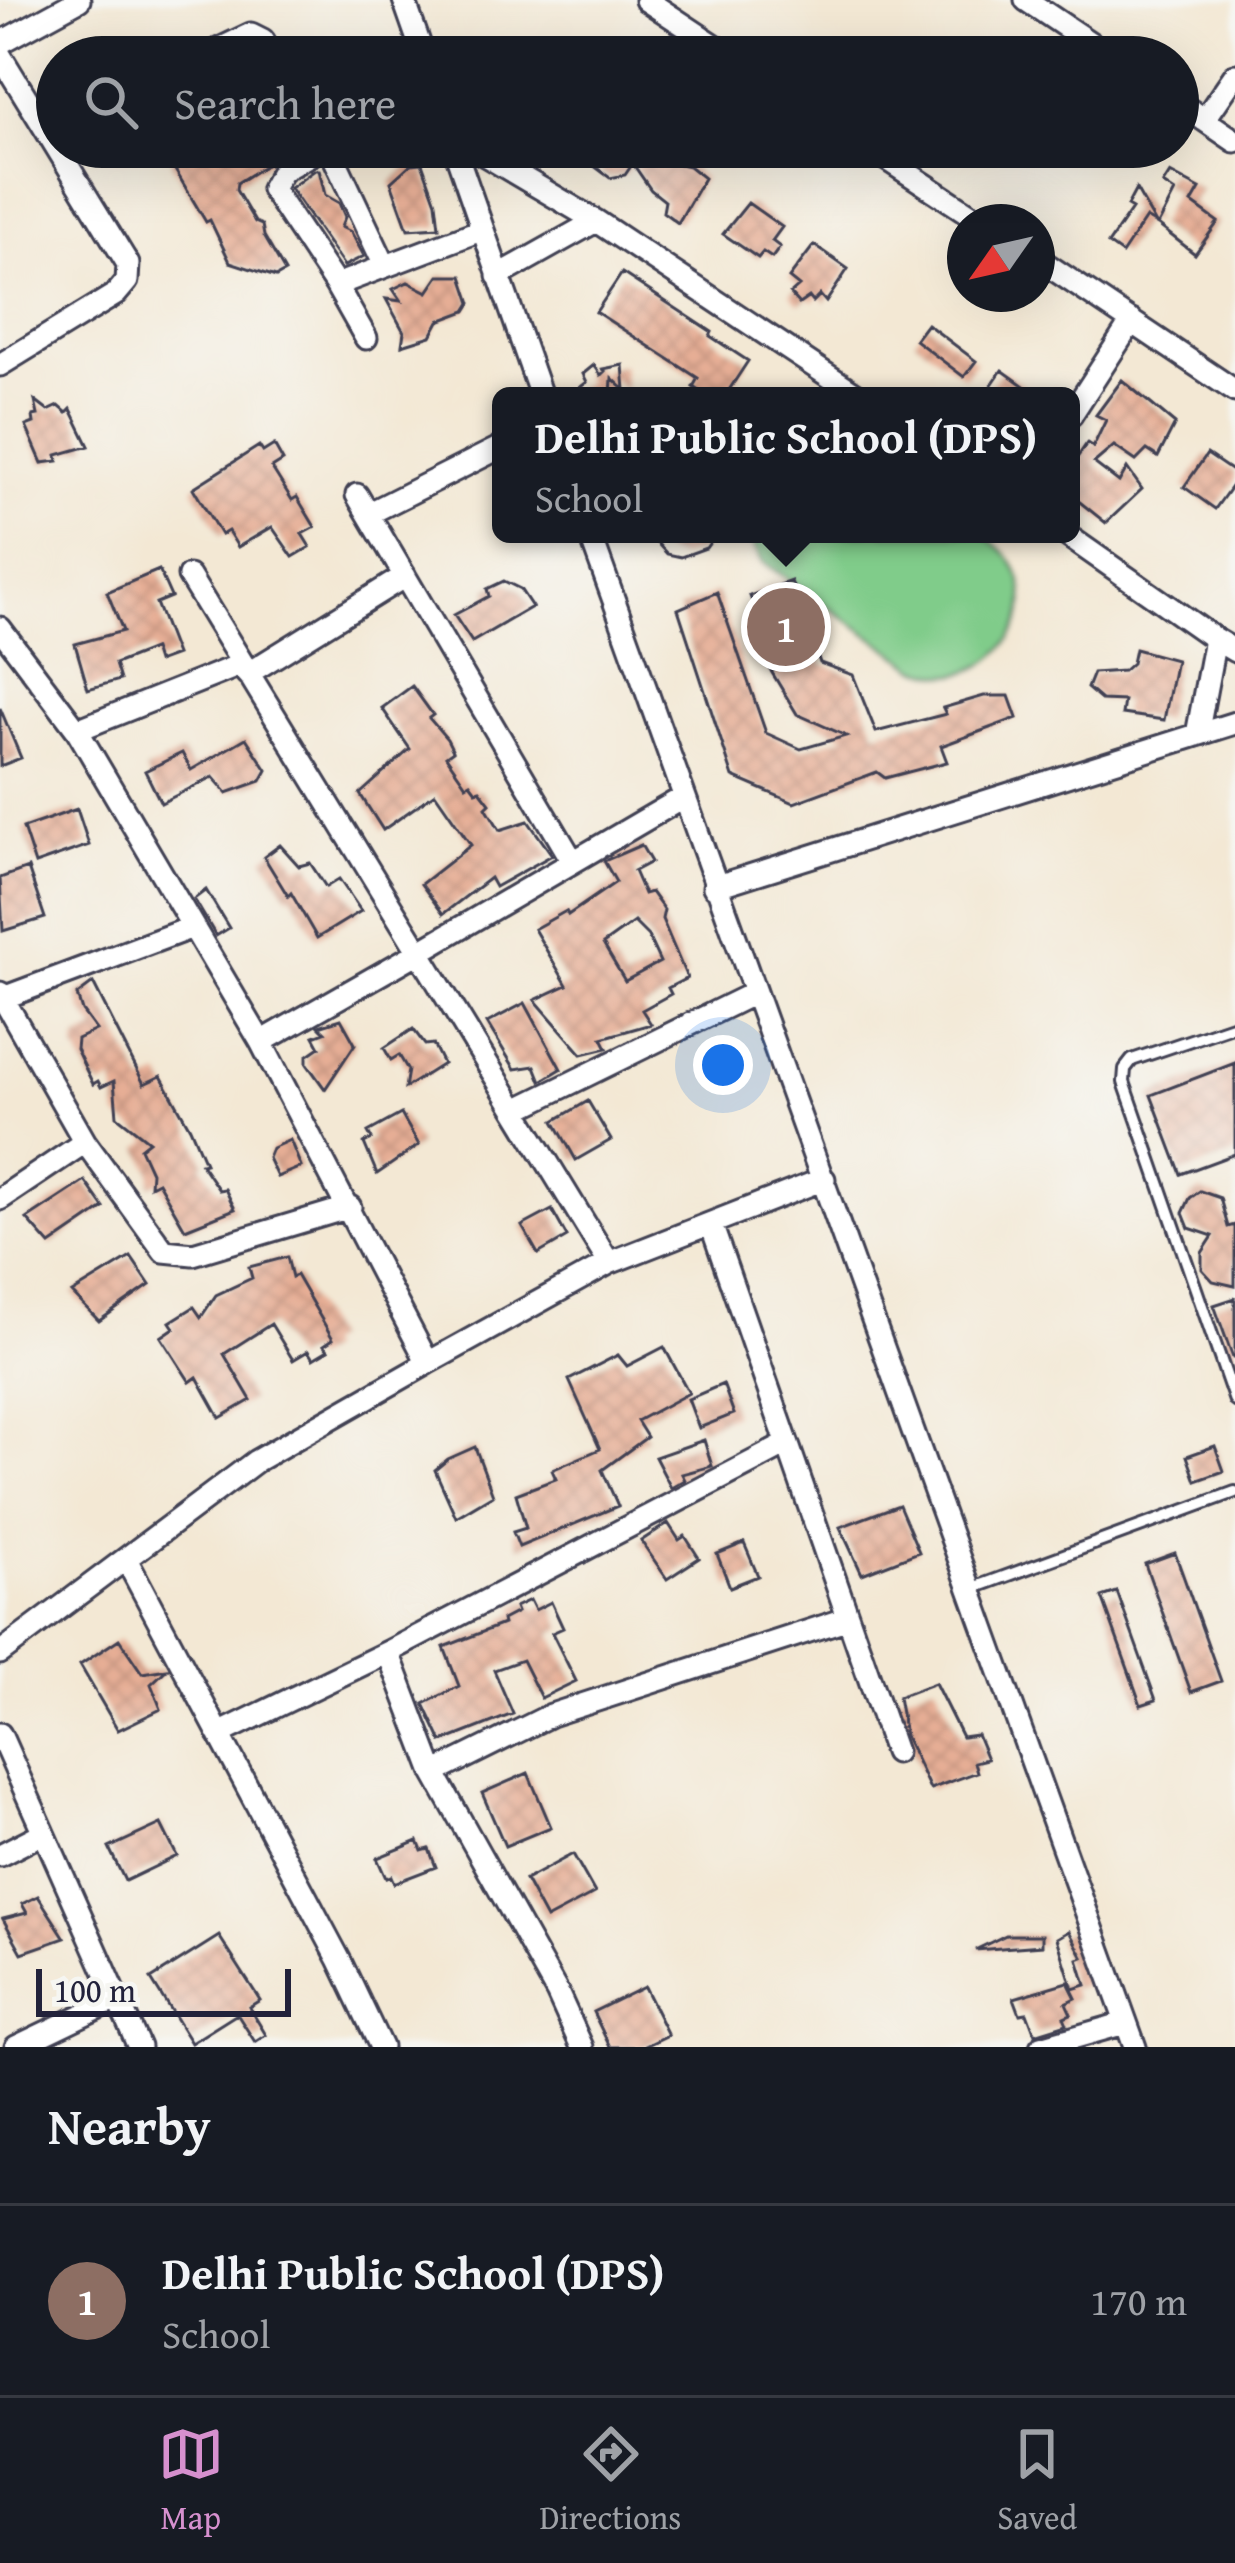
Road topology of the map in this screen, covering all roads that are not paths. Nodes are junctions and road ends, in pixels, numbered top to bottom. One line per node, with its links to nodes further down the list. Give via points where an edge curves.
1 (79, 0): 8 (street)
2 (404, 0): 5 (street)
3 (646, 0): 6 (street)
4 (1026, 0): 7 (street)
5 (417, 36)
6 (700, 36)
7 (1080, 36)
8 (0, 44)
9 (0, 55): 11 (street)
10 (1235, 75): 13 (street)
11 (36, 114)
12 (1199, 117): 13 (street)
13 (1204, 120): 14 (street)
14 (1235, 141)
15 (69, 168): 30 (street, via 128,264 127,281)
16 (287, 168): 27 (street, via 272,189)
17 (336, 168): 24 (street)
18 (461, 168): 23 (street)
19 (506, 168): 22 (street)
20 (900, 168): 21 (street)
21 (955, 204)
22 (596, 221): 26 (street); 33 (street)
23 (482, 230): 24 (street); 26 (street)
24 (385, 266): 27 (street)
25 (1055, 270): 28 (street)
26 (498, 276): 32 (street)
27 (336, 285): 29 (street)
28 (1132, 321): 31 (street); 34 (street)
29 (366, 338)
30 (0, 365)
31 (1232, 383)
32 (538, 387)
33 (845, 387)
34 (1080, 401)
35 (492, 451): 39 (street, via 363,504)
36 (593, 543): 48 (street)
37 (1078, 543): 41 (street)
38 (189, 576): 44 (street)
39 (406, 576): 44 (street); 49 (street)
40 (0, 628): 43 (street)
41 (1215, 639): 42 (street); 47 (street)
42 (1235, 651)
43 (9, 655): 46 (street)
44 (244, 669): 46 (street); 52 (street)
45 (1235, 723): 47 (street)
46 (77, 730): 51 (street)
47 (1197, 735): 50 (street)
48 (684, 797): 49 (street); 50 (street)
49 (572, 860): 52 (street)
50 (714, 887): 53 (street)
51 (190, 928): 54 (street); 56 (street)
52 (419, 952): 56 (street); 57 (street)
53 (754, 993): 57 (street); 59 (street)
54 (1, 996): 58 (street)
55 (1235, 1025): 65 (lane, via 1132,1060 1124,1082)
56 (261, 1042): 61 (street)
57 (516, 1110): 63 (street)
58 (85, 1142): 60 (street); 61 (street, via 164,1251 194,1254)
59 (824, 1179): 62 (street); 69 (street)
60 (0, 1199)
61 (350, 1207): 64 (street)
62 (711, 1224): 63 (street); 66 (street)
63 (609, 1263): 64 (street)
64 (428, 1363): 68 (street, via 256,1461)
65 (1235, 1401)
66 (788, 1444): 70 (street); 71 (street)
67 (1235, 1492): 69 (lane)
68 (126, 1559): 72 (street); 74 (street)
69 (970, 1589): 80 (street)
70 (846, 1619): 75 (street); 76 (street, via 551,1715)
71 (388, 1652): 74 (street); 76 (street)
72 (0, 1654)
73 (0, 1734): 77 (street)
74 (219, 1734): 83 (street)
75 (896, 1752)
76 (434, 1773): 84 (street)
77 (43, 1833): 78 (street); 79 (street)
78 (0, 1855)
79 (116, 1999): 81 (street); 82 (street)
80 (1125, 2023): 85 (street); 86 (street)
81 (16, 2047)
82 (140, 2047)
83 (381, 2047)
84 (582, 2047)
85 (1041, 2047)
86 (1135, 2047)

